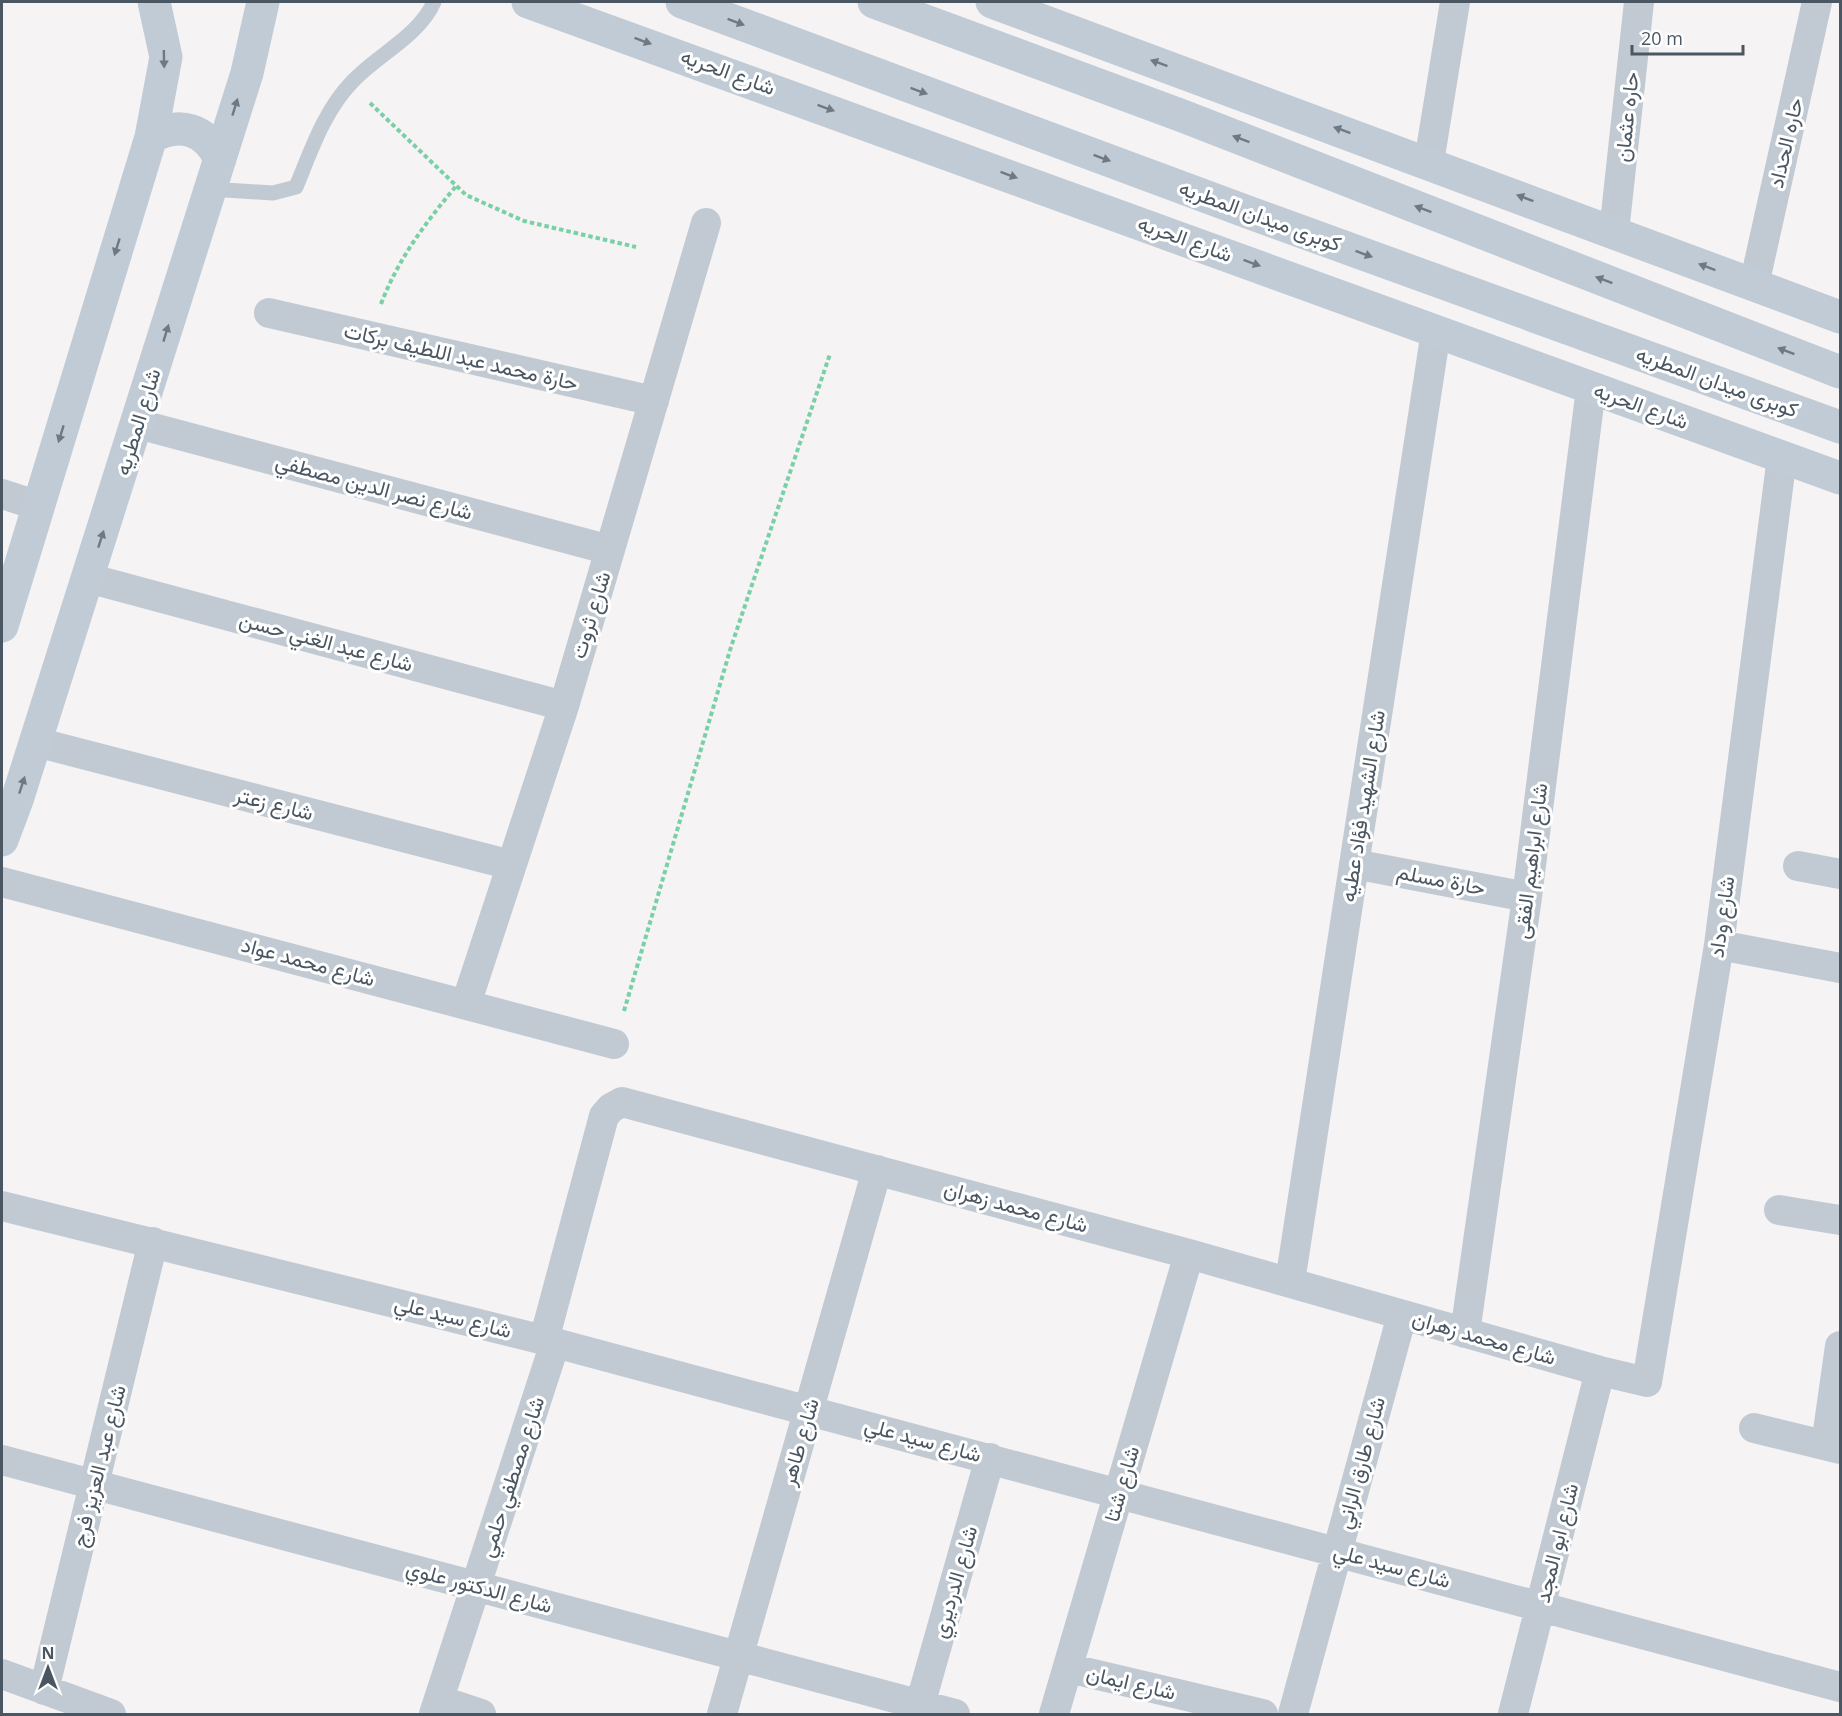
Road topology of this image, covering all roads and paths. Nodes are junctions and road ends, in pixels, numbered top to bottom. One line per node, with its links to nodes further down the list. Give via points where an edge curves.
1 (154, 2): 14 (main road, one-way to 14, via 166,57)
2 (263, 2): 16 (main road, شارع المطريه, one-way to 2, via 247,73)
3 (434, 2): 13 (lane, via 413,28)
4 (528, 2): 12 (main road, شارع الحريه)
5 (583, 2): 12 (main road)
6 (682, 2): 31 (main road, كوبرى ميدان المطريه, one-way to 31)
7 (874, 2): 27 (main road, one-way to 7, via 1180,115)
8 (992, 2): 15 (main road, one-way to 8)
9 (1455, 2): 15 (street)
10 (1639, 2): 19 (street, حاره عثمان)
11 (1817, 2): 21 (street, حاره الحداد)
12 (608, 28): 24 (main road, شارع الحريه, one-way to 24)
13 (352, 82): 16 (lane, via 326,117 296,187 273,193); 17 (path)
14 (151, 137): 16 (main road, via 177,127 204,136 214,146); 35 (main road, one-way to 35)
15 (1430, 162): 19 (main road, one-way to 15)
16 (215, 174): 30 (main road, شارع المطريه, one-way to 16)
17 (457, 185): 20 (path, via 466,195 524,221); 25 (path, via 419,230 390,281)
18 (706, 223): 29 (street, شارع ثروت)
19 (1614, 232): 21 (main road, one-way to 19)
20 (636, 247)
21 (1754, 285): 23 (main road)
22 (269, 313): 25 (street, حارة محمد عبد اللطيف بركات)
23 (1840, 317)
24 (1436, 331): 28 (main road, شارع الحريه); 42 (street, شارع الشهيد فؤاد عطيه)
25 (369, 336): 29 (street, حارة محمد عبد اللطيف بركات)
26 (830, 354): 51 (path, via 731,647)
27 (1840, 372)
28 (1591, 388): 32 (main road, شارع الحريه); 47 (street, شارع ابراهيم الفقى)
29 (654, 401): 36 (street, شارع ثروت)
30 (138, 424): 36 (street, شارع نصر الدين مصطفي); 37 (main road, شارع المطريه, one-way to 30)
31 (1840, 427)
32 (1782, 457): 33 (main road, شارع الحريه); 48 (street, شارع وداد)
33 (1840, 478)
34 (2, 494): 35 (street)
35 (39, 506): 38 (main road)
36 (610, 550): 39 (street, شارع ثروت)
37 (88, 578): 39 (street, شارع عبد الغني حسن); 40 (main road, شارع المطريه)
38 (2, 626)
39 (564, 706): 43 (street, شارع ثروت)
40 (36, 742): 41 (main road, شارع المطريه, one-way to 40); 43 (street, شارع زعتر)
41 (2, 840)
42 (1354, 864): 47 (street, حارة مسلم); 58 (street, شارع الشهيد فؤاد عطيه)
43 (512, 865): 50 (street, شارع ثروت)
44 (1798, 866): 45 (street)
45 (1840, 874)
46 (2, 882): 50 (street, شارع محمد عواد)
47 (1527, 897): 60 (street, شارع ابراهيم الفقى)
48 (1719, 945): 49 (street); 64 (street, شارع وداد)
49 (1840, 968)
50 (466, 1004): 51 (street, شارع محمد عواد)
51 (614, 1044)
52 (878, 1170): 57 (street, شارع محمد زهران); 61 (street, شارع محمد زهران, via 622,1102 604,1116); 65 (street, شارع طاهر)
53 (2, 1206): 56 (street, شارع سيد علي)
54 (1779, 1210): 55 (street)
55 (1840, 1220)
56 (153, 1242): 61 (street, شارع سيد علي); 70 (street, شارع عبد العزيز فرج)
57 (1189, 1254): 58 (street, شارع محمد زهران); 71 (street, شارع شتا)
58 (1290, 1282): 59 (street, شارع محمد زهران)
59 (1402, 1315): 60 (street, شارع محمد زهران); 72 (street, شارع طارق الراني)
60 (1465, 1333): 63 (street, شارع محمد زهران)
61 (550, 1341): 65 (street, شارع سيد علي); 73 (street, شارع مصطفي حلمي)
62 (1840, 1346): 67 (street)
63 (1600, 1371): 64 (street, شارع محمد زهران, via 1644,1383); 74 (street, شارع ابو المجد)
64 (1650, 1375)
65 (809, 1410): 68 (street, شارع سيد علي); 75 (street, شارع طاهر)
66 (1754, 1428): 67 (street)
67 (1833, 1447)
68 (990, 1458): 71 (street, شارع سيد علي); 80 (street, شارع الدرديري)
69 (2, 1460): 70 (street, شارع الدكتور علوي)
70 (94, 1485): 73 (street, شارع الدكتور علوي); 79 (street, شارع عبد العزيز فرج)
71 (1119, 1492): 72 (street, شارع سيد علي); 76 (street, شارع شتا)
72 (1337, 1551): 74 (street, شارع سيد علي); 88 (street, شارع طارق الراني)
73 (476, 1586): 75 (street, شارع الدكتور علوي); 81 (street, شارع مصطفي حلمي)
74 (1541, 1607): 78 (street, شارع سيد علي); 89 (street, شارع ابو المجد)
75 (739, 1657): 80 (street, شارع الدكتور علوي); 84 (street, شارع طاهر)
76 (1068, 1668): 86 (street, شارع شتا); 87 (street, شارع ايمان)
77 (2, 1674): 79 (street)
78 (1840, 1687)
79 (44, 1690): 82 (street)
80 (920, 1705): 85 (street, شارع الدكتور علوي)
81 (437, 1707): 83 (street)
82 (104, 1713)
83 (481, 1714)
84 (722, 1714)
85 (955, 1714)
86 (1054, 1714)
87 (1263, 1714)
88 (1293, 1714)
89 (1513, 1714)

